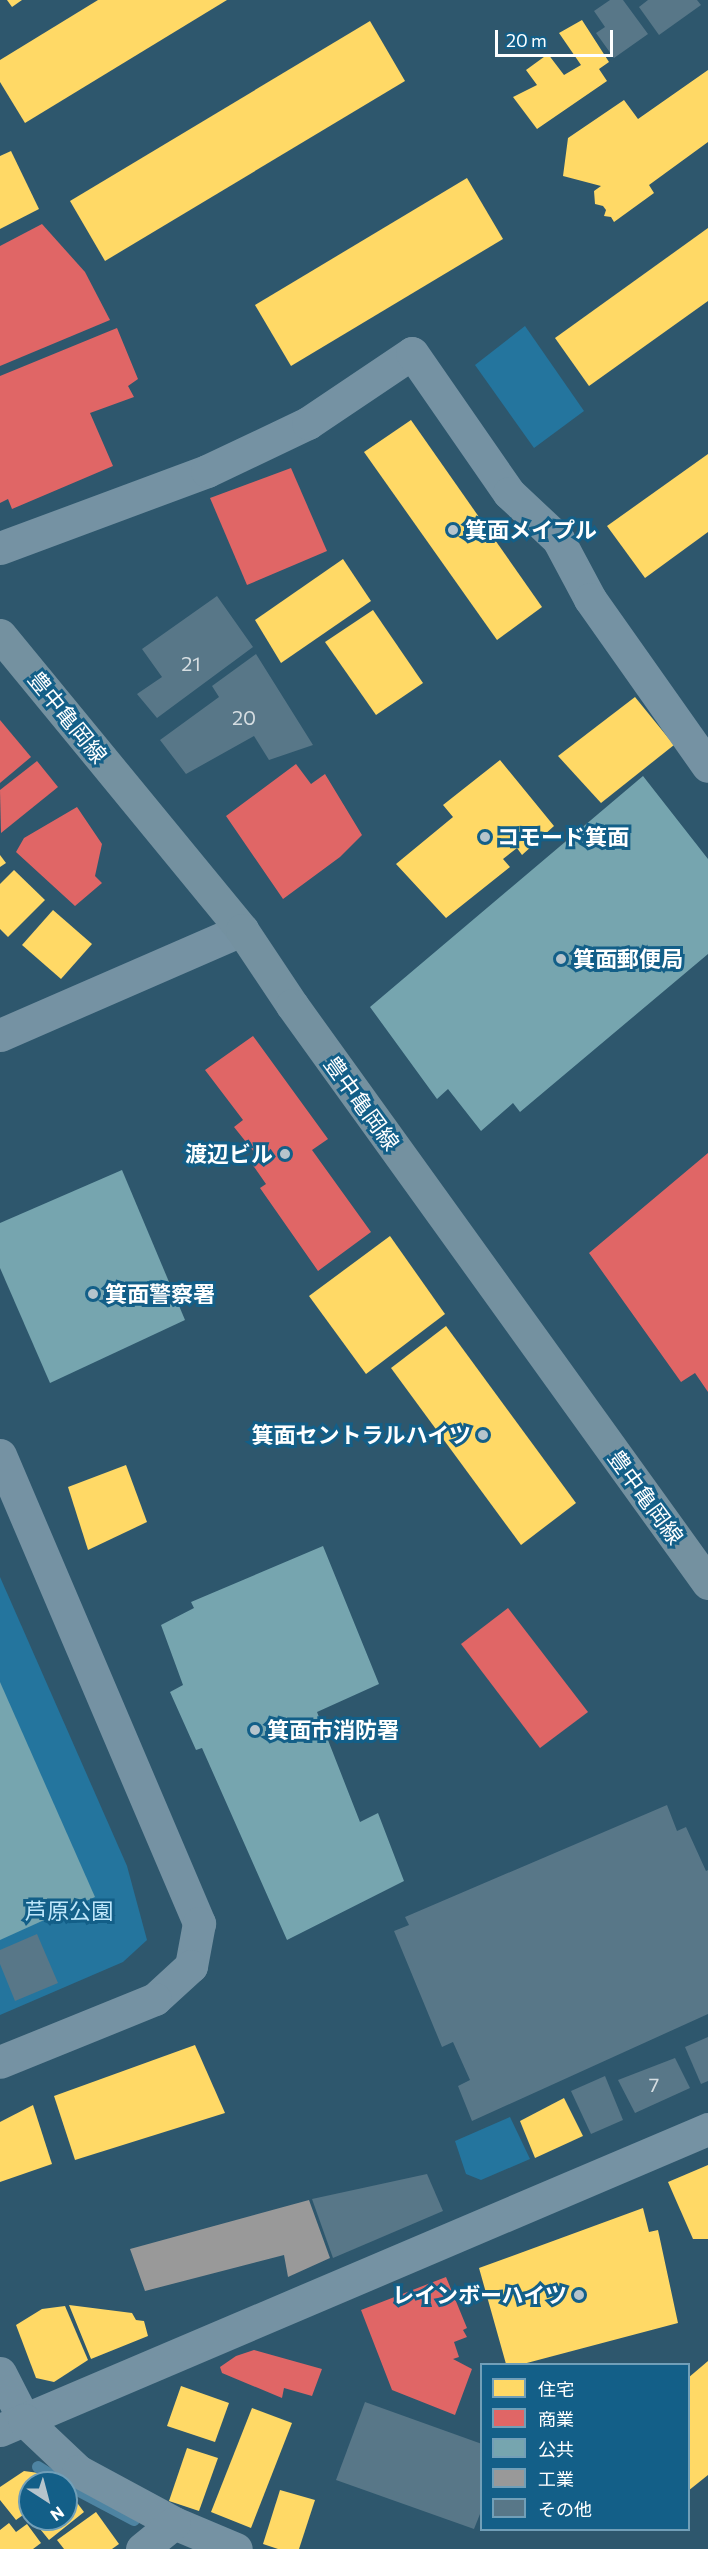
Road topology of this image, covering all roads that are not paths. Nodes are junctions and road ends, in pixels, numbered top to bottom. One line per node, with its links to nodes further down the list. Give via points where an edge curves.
1 (0, 548): 3 (street, via 217,466 308,423 412,353 509,493 558,539 590,599)
2 (0, 635): 4 (main road, 豊中亀岡線)
3 (708, 766)
4 (242, 930): 5 (street); 7 (main road, 豊中亀岡線)
5 (0, 1035)
6 (0, 1455): 8 (street, via 199,1923 191,1966 155,1999)
7 (708, 1583)
8 (0, 2062)
9 (708, 2128): 11 (street)
10 (0, 2373): 11 (street)
11 (12, 2425): 12 (street, via 78,2471)
12 (174, 2523): 13 (street); 14 (street)
13 (141, 2549)
14 (236, 2549)

